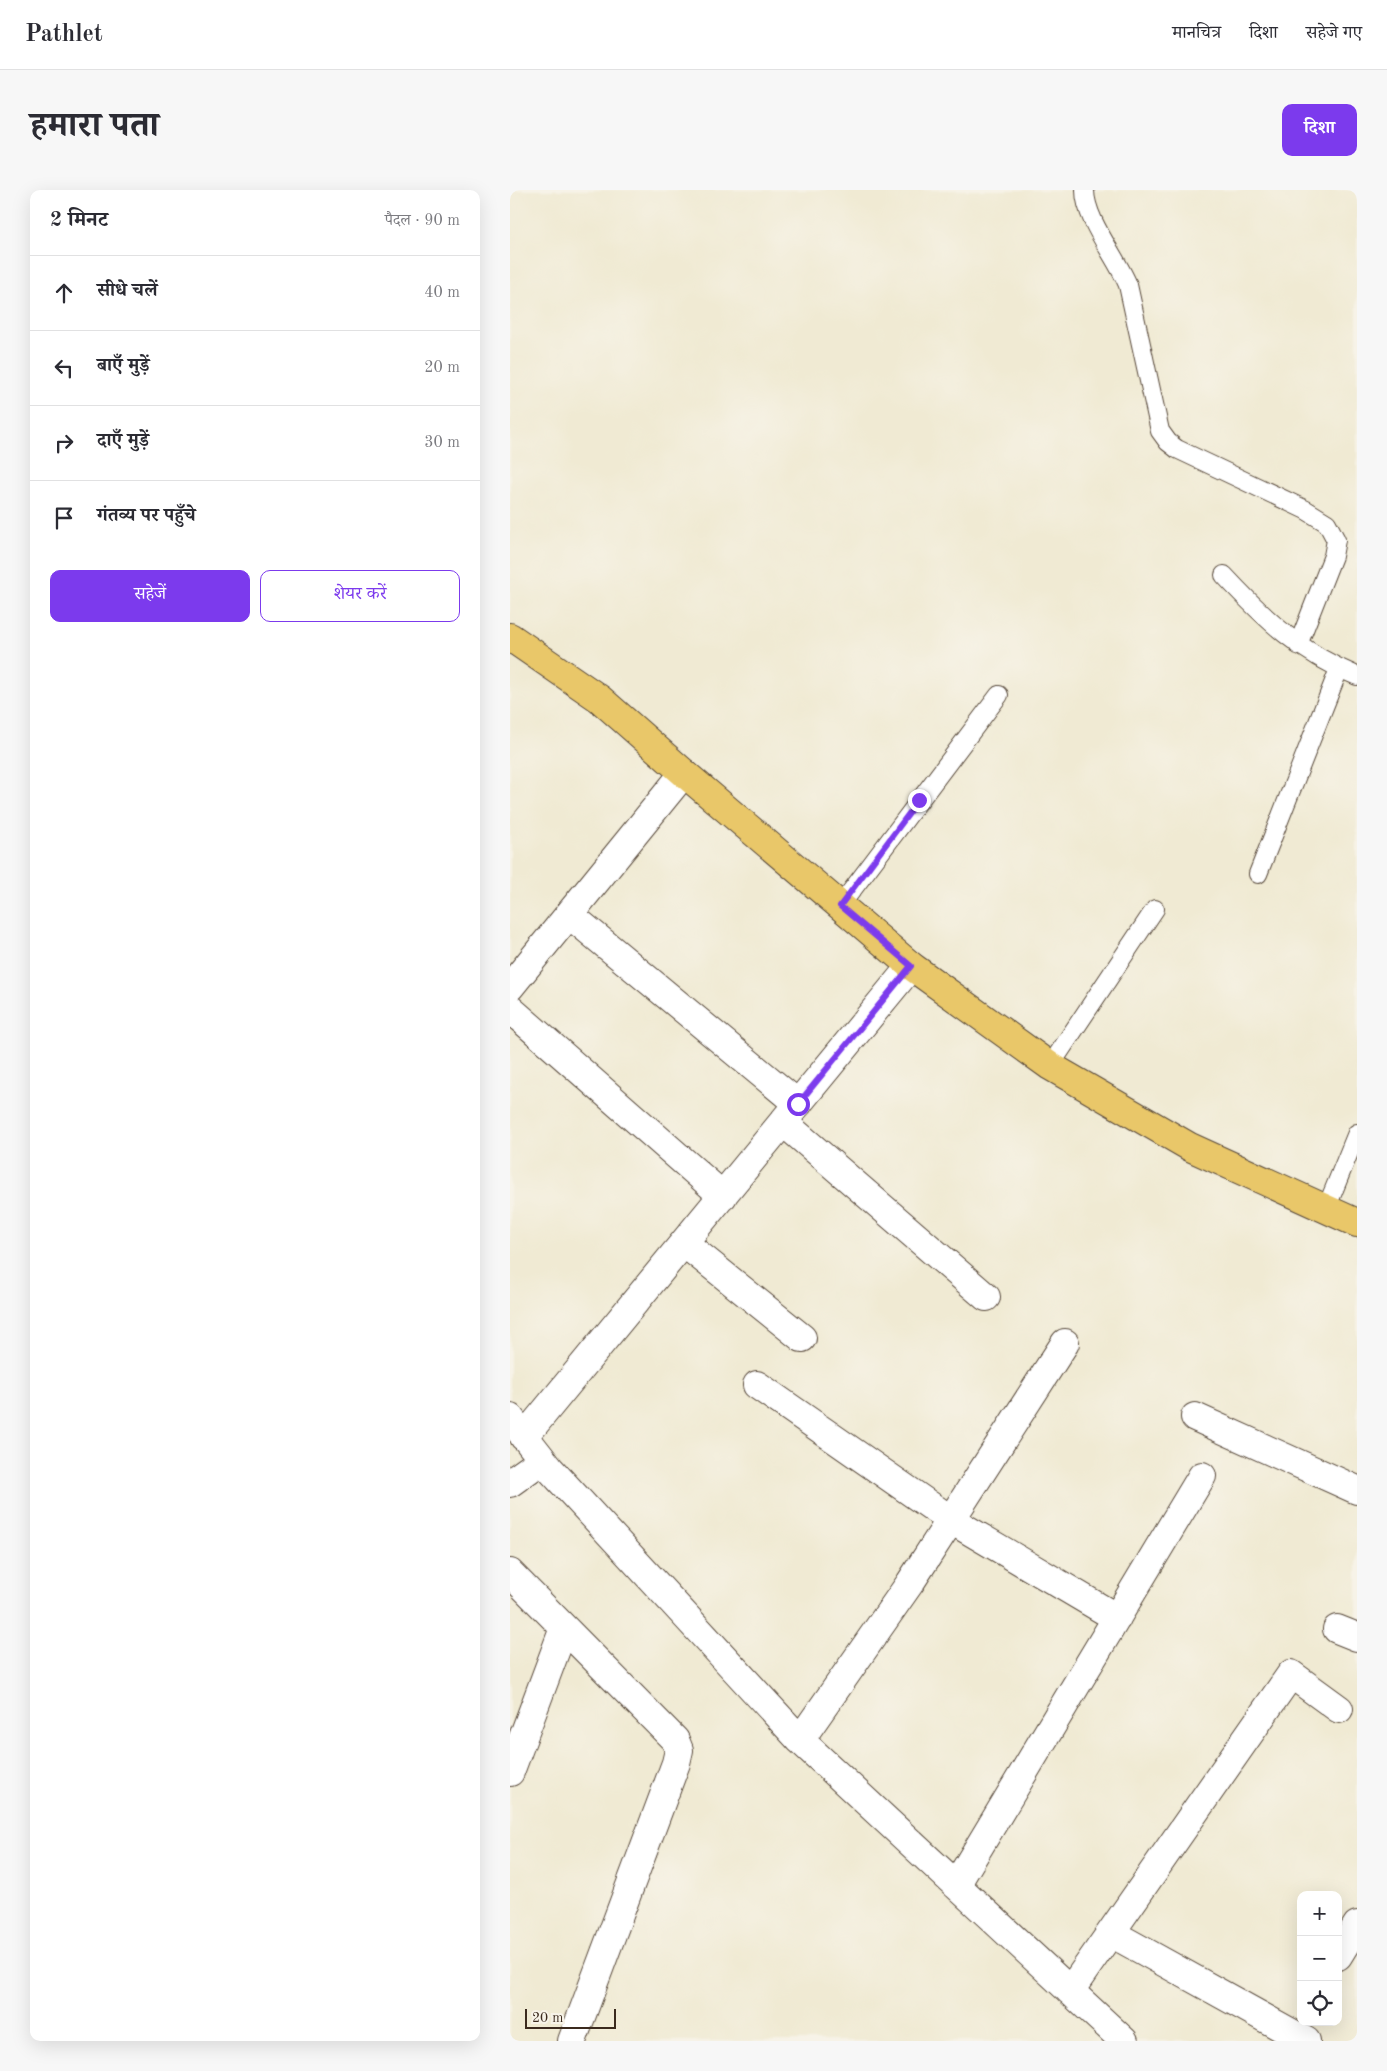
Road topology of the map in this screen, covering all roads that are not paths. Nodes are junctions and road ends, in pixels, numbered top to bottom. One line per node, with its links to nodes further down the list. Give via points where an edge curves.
1 (1085, 190): 4 (lane, via 1085,201 1128,284 1160,431 1177,450 1327,523 1336,540 1333,556)
2 (1224, 575): 4 (lane, via 1258,613)
3 (510, 637): 8 (main road, via 600,699)
4 (1298, 645): 5 (lane)
5 (1339, 669): 6 (lane); 9 (lane)
6 (1357, 676)
7 (999, 695): 10 (lane)
8 (684, 773): 10 (main road); 12 (street)
9 (1258, 874)
10 (840, 906): 13 (main road)
11 (1155, 908): 16 (lane)
12 (570, 915): 14 (street); 17 (street)
13 (911, 966): 16 (main road); 17 (street)
14 (510, 987)
15 (510, 1009): 19 (street)
16 (1050, 1066): 20 (main road, via 1190,1147)
17 (791, 1113): 19 (street); 23 (street)
18 (1357, 1133): 20 (lane)
19 (723, 1196): 22 (street)
20 (1326, 1209): 21 (main road)
21 (1357, 1223)
22 (684, 1243): 24 (street); 28 (street)
23 (986, 1297)
24 (802, 1338)
25 (1065, 1343): 33 (street)
26 (757, 1384): 33 (street)
27 (1195, 1417): 32 (street)
28 (517, 1427): 29 (street)
29 (542, 1460): 31 (street); 38 (street)
30 (1202, 1476): 35 (street)
31 (510, 1483)
32 (1357, 1490)
33 (950, 1520): 35 (street); 38 (street)
34 (510, 1573): 36 (street)
35 (1116, 1618): 40 (street)
36 (564, 1628): 39 (street); 46 (street, via 675,1740 679,1750)
37 (1339, 1709): 42 (street, via 1291,1674)
38 (800, 1740): 40 (street)
39 (510, 1772)
40 (956, 1885): 44 (street)
41 (1357, 1925): 43 (street)
42 (1111, 1933): 44 (street); 45 (street)
43 (1342, 1949)
44 (1070, 1991): 47 (street)
45 (1300, 2031)
46 (572, 2041)
47 (1124, 2041)

